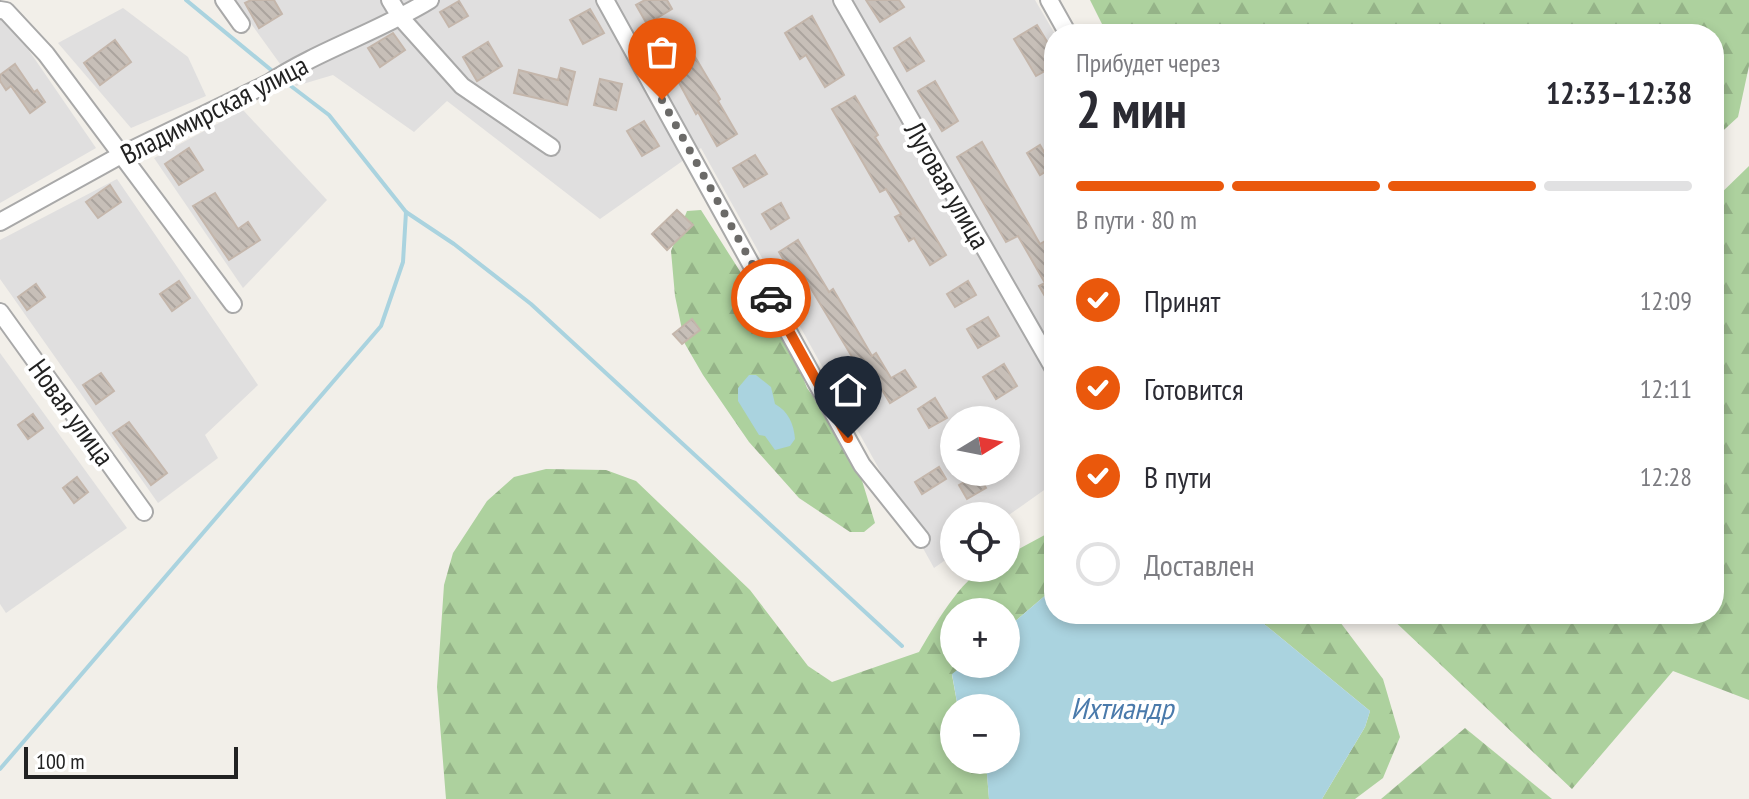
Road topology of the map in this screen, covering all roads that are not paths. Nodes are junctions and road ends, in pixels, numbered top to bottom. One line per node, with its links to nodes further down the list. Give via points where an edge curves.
1 (224, 0): 9 (street)
2 (390, 0): 8 (street)
3 (430, 0): 8 (street, Владимирская улица)
4 (605, 0): 18 (street, via 862,465)
5 (842, 0): 16 (street, Луговая улица)
6 (1049, 0): 10 (street)
7 (0, 10): 12 (street, via 46,54)
8 (401, 18): 11 (street, via 462,86); 12 (street, Владимирская улица)
9 (241, 24)
10 (1062, 24)
11 (551, 147)
12 (121, 155): 13 (street, Владимирская улица); 14 (street)
13 (0, 222)
14 (233, 304)
15 (0, 312): 17 (street, Новая улица)
16 (1044, 352)
17 (144, 512)
18 (921, 539)

